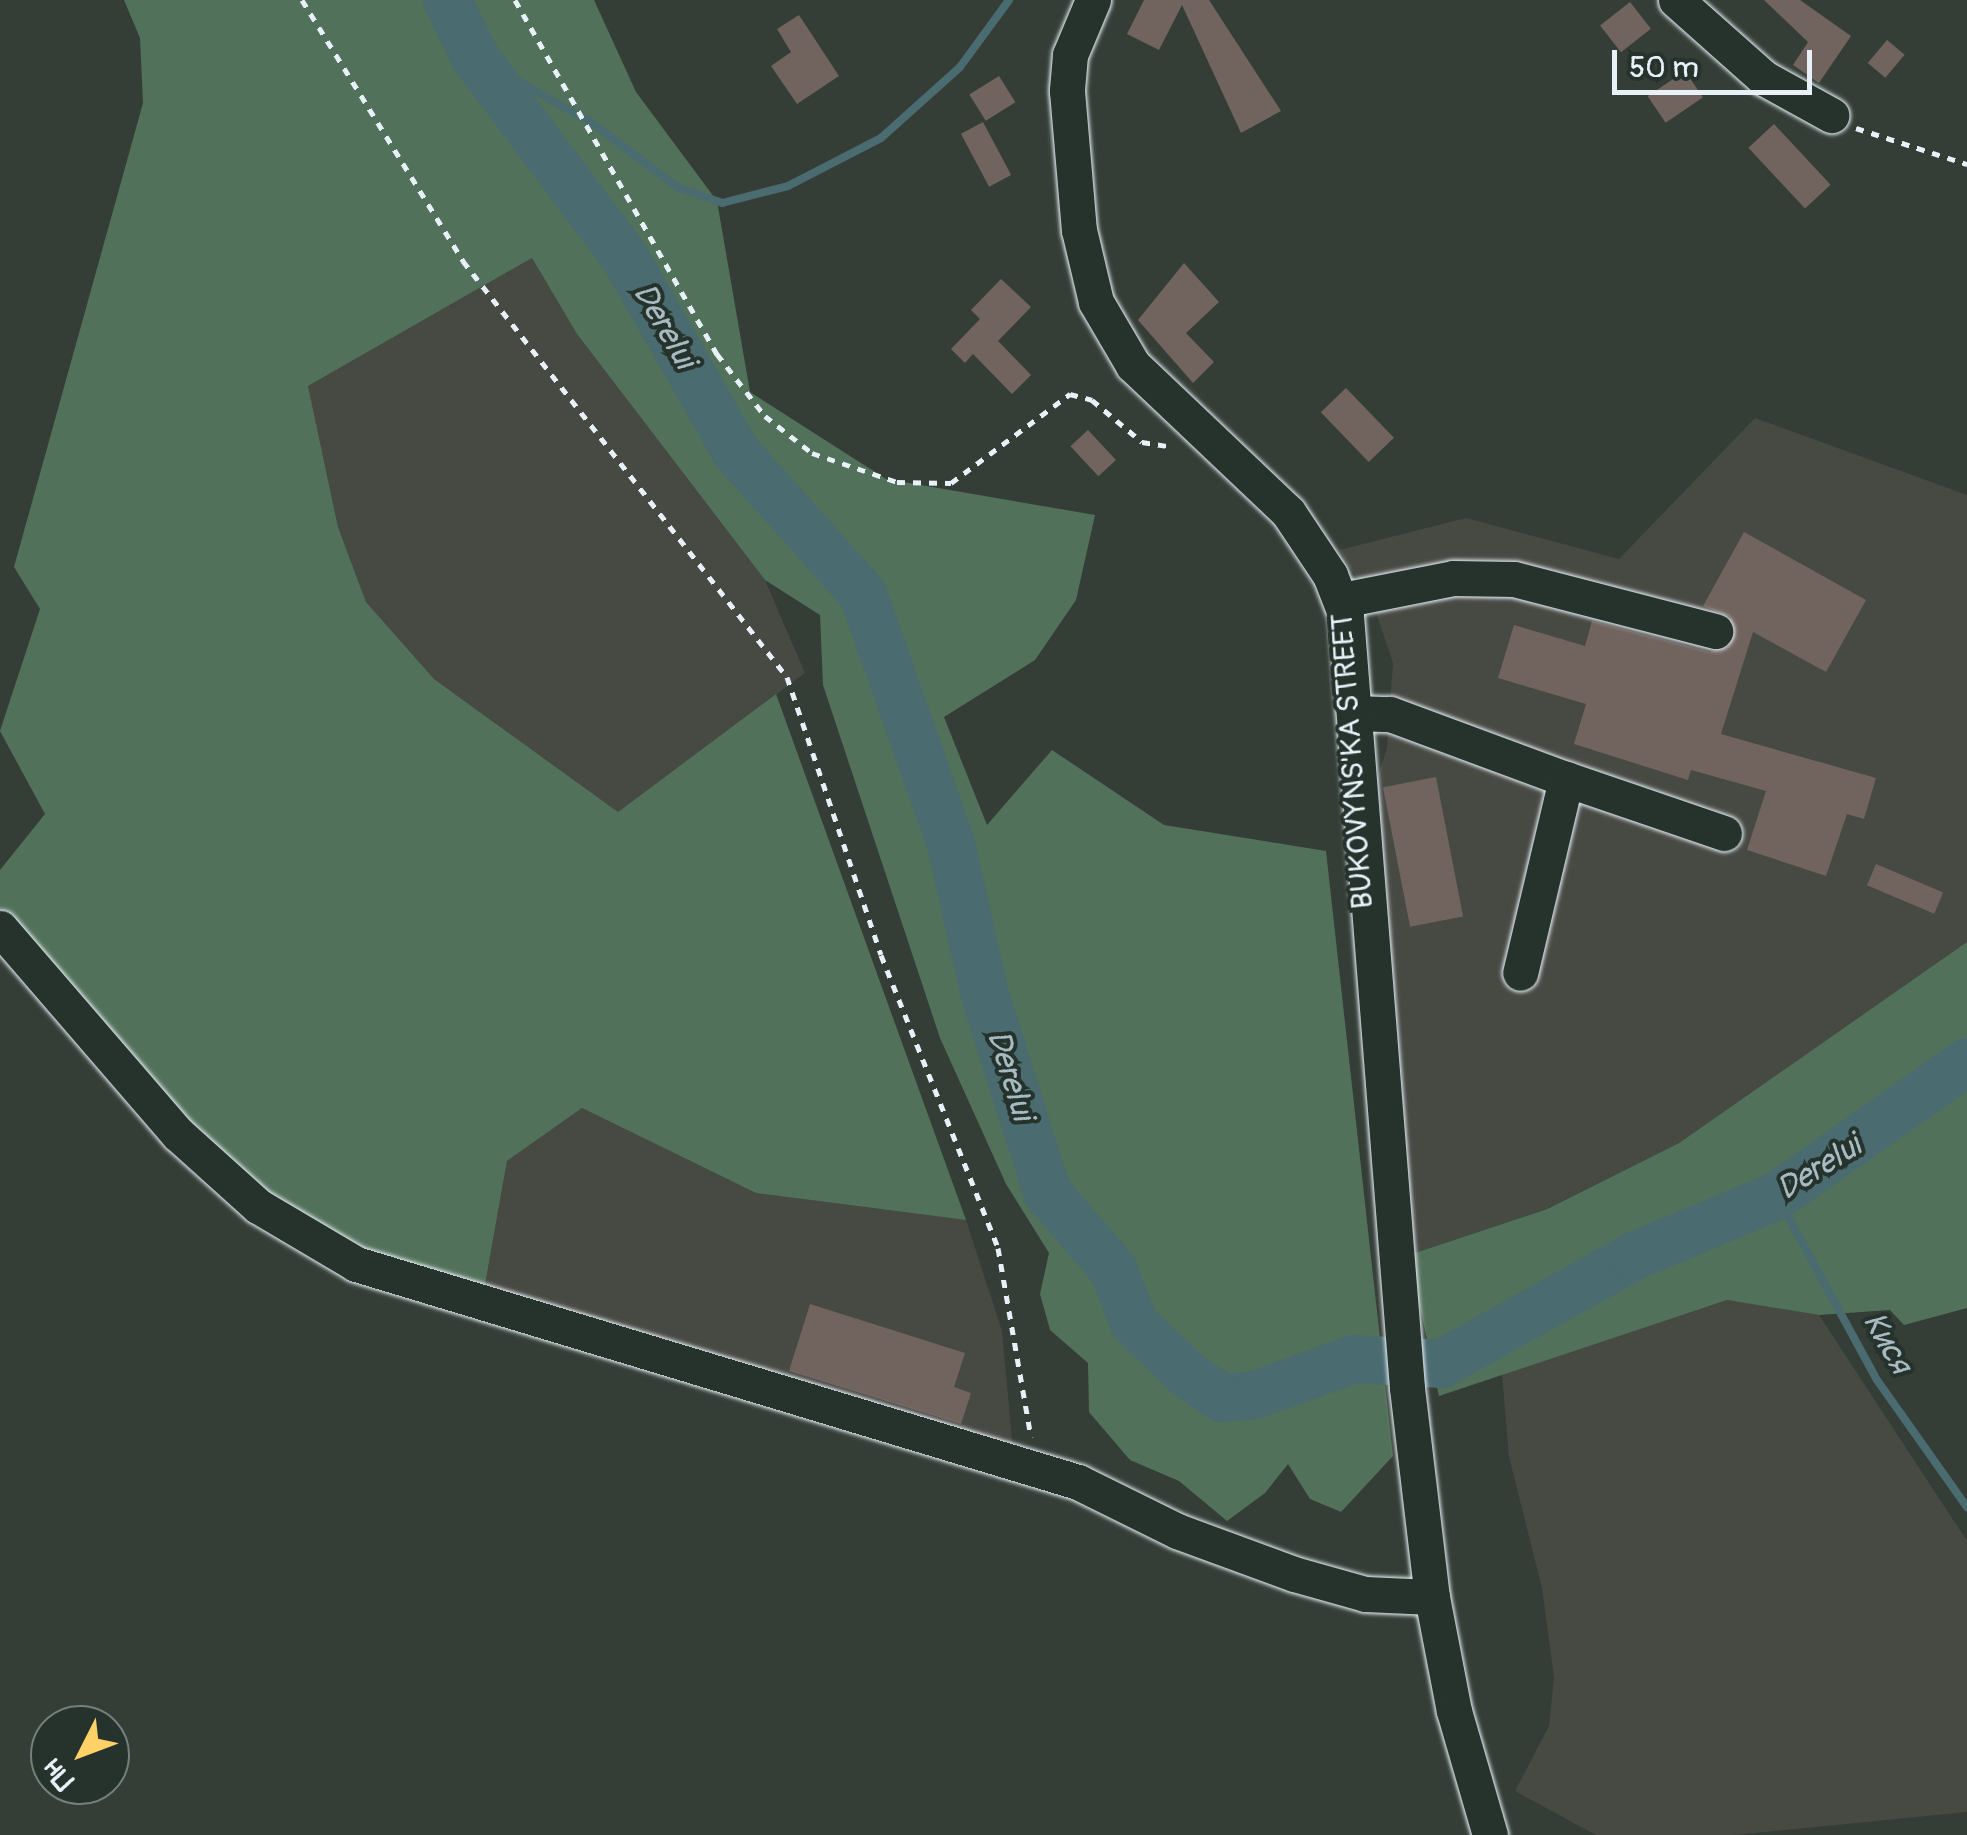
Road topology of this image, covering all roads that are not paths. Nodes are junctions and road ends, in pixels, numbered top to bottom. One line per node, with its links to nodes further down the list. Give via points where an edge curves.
1 (1093, 0): 4 (street, BUKOVYNS'KA STREET, via 1074,42 1066,91 1090,285 1133,365 1288,512)
2 (1676, 0): 3 (street, via 1764,78)
3 (1831, 115)
4 (1342, 600): 5 (street, via 1452,578 1514,580); 6 (street, BUKOVYNS'KA STREET)
5 (1715, 631)
6 (1355, 712): 7 (street, via 1390,714); 11 (street, BUKOVYNS'KA STREET, via 1360,870)
7 (1566, 779): 8 (street); 10 (street)
8 (1724, 833)
9 (0, 928): 11 (street, via 178,1134 258,1206 356,1264 1038,1469 1278,1569 1365,1594)
10 (1520, 973)
11 (1432, 1597): 12 (street, BUKOVYNS'KA STREET, via 1454,1710)
12 (1490, 1835)

